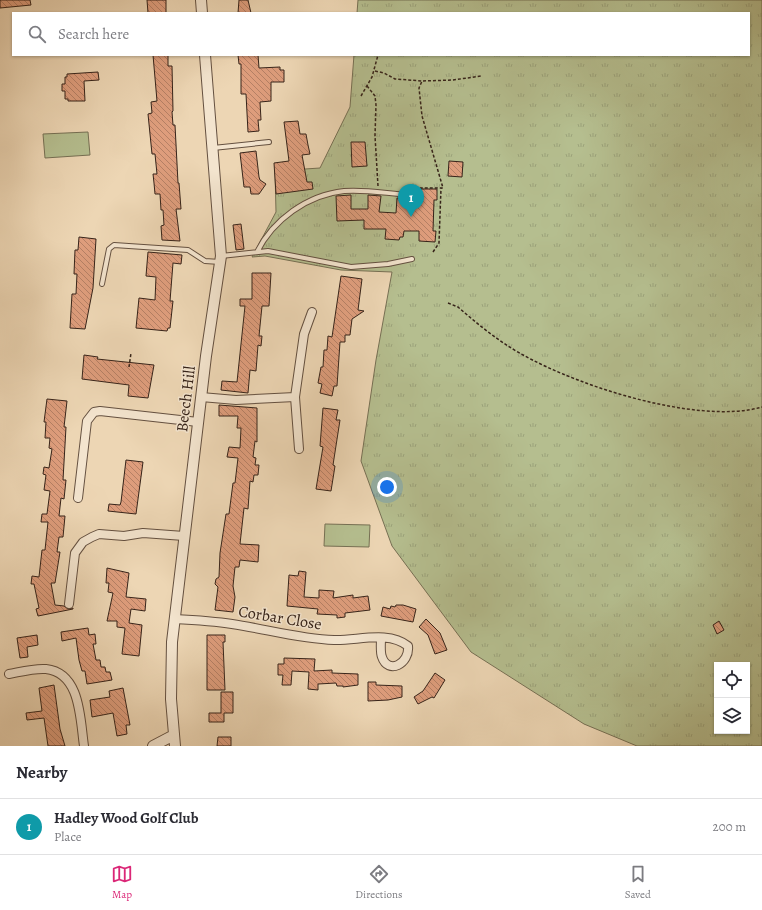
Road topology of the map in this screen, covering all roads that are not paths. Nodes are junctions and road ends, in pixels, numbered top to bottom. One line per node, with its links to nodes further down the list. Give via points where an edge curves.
1 (201, 0): 2 (street)
2 (202, 12)
3 (206, 56): 5 (street, Beech Hill)
4 (269, 142): 5 (lane)
5 (213, 148): 8 (street, Beech Hill)
6 (411, 195): 7 (lane, via 344,191 316,199 286,214 268,234)
7 (257, 252): 8 (lane); 9 (lane, via 268,251 351,267)
8 (220, 259): 10 (lane, via 205,261 188,250 114,245 109,249); 12 (street, Beech Hill)
9 (412, 259)
10 (102, 284)
11 (312, 312): 13 (street, via 304,334)
12 (201, 397): 13 (street, via 236,400); 14 (street, Beech Hill)
13 (295, 397): 15 (street)
14 (198, 422): 16 (street, via 100,410 94,412 87,421); 17 (street, Beech Hill)
15 (299, 449)
16 (78, 498)
17 (184, 536): 18 (street, via 143,533 92,536 83,542 75,553); 19 (street, Beech Hill)
18 (69, 604)
19 (174, 618): 20 (street, Corbar Close, via 334,640); 22 (street, Beech Hill, via 170,669)
20 (380, 638)
21 (8, 674): 23 (street, via 44,669 58,671 76,695)
22 (174, 735): 24 (street); 25 (street, Beech Hill)
23 (84, 746)
24 (154, 746)
25 (175, 746)

